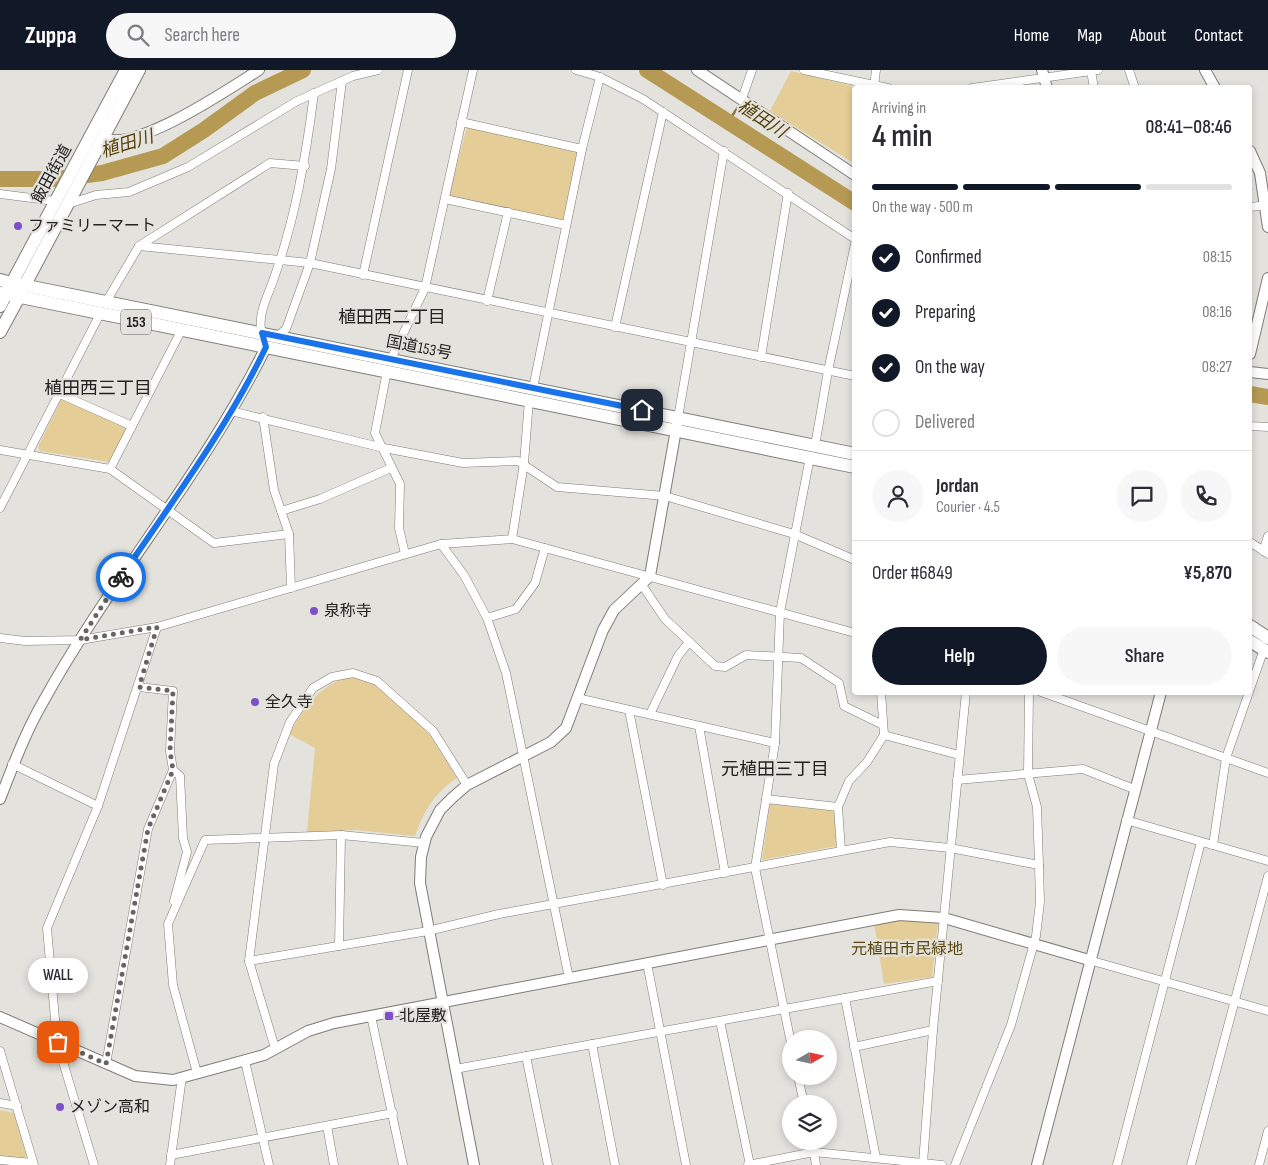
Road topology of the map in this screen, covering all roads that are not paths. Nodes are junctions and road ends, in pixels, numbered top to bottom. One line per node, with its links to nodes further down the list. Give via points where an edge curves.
1 (126, 70): 28 (main road, 飯田街道)
2 (139, 70): 28 (main road, 飯田街道)
3 (259, 70): 28 (street, via 197,109 131,140)
4 (378, 70): 17 (street)
5 (408, 70): 49 (street)
6 (473, 70): 27 (street)
7 (576, 70): 15 (street)
8 (697, 70): 25 (street)
9 (752, 70): 25 (street)
10 (804, 70): 18 (street)
11 (876, 70): 19 (street)
12 (1129, 70): 22 (street)
13 (1205, 70): 23 (street)
14 (1094, 71): 16 (street); 21 (street)
15 (600, 78): 26 (street); 29 (street)
16 (1045, 78): 20 (street)
17 (342, 81): 24 (street); 48 (street, via 331,169)
18 (870, 85)
19 (874, 85)
20 (994, 85)
21 (1094, 85)
22 (1134, 85)
23 (1213, 85)
24 (314, 93): 32 (street); 38 (street, via 188,167 129,192 96,195)
25 (742, 98): 33 (street)
26 (663, 112): 30 (street); 58 (street)
27 (461, 122): 29 (street); 36 (street)
28 (95, 145): 37 (main road, 飯田街道); 38 (main road, 飯田街道)
29 (582, 149): 42 (street)
30 (724, 151): 34 (street); 63 (street)
31 (1252, 155): 39 (street, via 1260,173)
32 (305, 166): 45 (street, via 270,163); 47 (street)
33 (852, 173)
34 (788, 193): 44 (street); 66 (street)
35 (0, 194): 37 (street)
36 (445, 199): 41 (street); 51 (street)
37 (55, 201): 52 (main road, 飯田街道)
38 (68, 204): 52 (main road)
39 (1267, 206): 40 (street); 43 (street)
40 (1252, 207)
41 (508, 212): 42 (street); 53 (street)
42 (566, 225): 56 (street)
43 (1268, 227)
44 (852, 237)
45 (139, 246): 47 (street); 54 (street)
46 (852, 258): 68 (street)
47 (281, 259): 48 (street); 61 (street, via 259,320)
48 (310, 263): 49 (street); 62 (street, via 286,329)
49 (363, 275): 51 (street)
50 (1268, 278): 64 (street)
51 (425, 288): 53 (street); 67 (street)
52 (10, 289): 54 (main road, 国道153号 / 153); 55 (main road); 57 (main road, 国道153号 / 153); 60 (main road)
53 (487, 301): 56 (street)
54 (106, 302): 61 (main road, 国道153号 / 153)
55 (0, 306)
56 (548, 313): 58 (street); 72 (street)
57 (100, 314): 59 (main road, 国道153号 / 153); 73 (street)
58 (615, 327): 63 (street)
59 (181, 331): 65 (main road, 国道153号 / 153); 78 (street)
60 (0, 332)
61 (262, 333): 62 (main road, 国道153号 / 153); 65 (street)
62 (277, 335): 65 (street); 67 (main road, 国道153号 / 153)
63 (691, 343): 66 (street); 77 (street)
64 (1252, 346)
65 (266, 347): 67 (main road, 国道153号 / 153); 75 (street)
66 (761, 357): 68 (street)
67 (389, 365): 72 (main road, 国道153号 / 153); 74 (main road, 国道153号 / 153); 81 (street, via 375,433)
68 (828, 371): 71 (street); 83 (street)
69 (1252, 372): 70 (street)
70 (1268, 374)
71 (852, 375)
72 (533, 388): 77 (main road, 国道153号 / 153)
73 (60, 394): 78 (street); 84 (street)
74 (529, 400): 77 (main road, 国道153号 / 153); 86 (street)
75 (231, 411): 76 (street); 92 (street)
76 (263, 417): 81 (street); 93 (street, via 274,490)
77 (677, 424): 83 (main road, 国道153号 / 153); 90 (street)
78 (132, 426): 89 (street)
79 (1252, 426): 80 (street)
80 (1268, 427)
81 (384, 448): 86 (street, via 463,463); 88 (street)
82 (0, 450): 84 (street)
83 (813, 452): 85 (main road, 国道153号 / 153); 87 (main road, 国道153号 / 153); 95 (street)
84 (28, 454): 89 (street); 91 (street)
85 (852, 454)
86 (524, 463): 90 (street, via 557,486); 97 (street)
87 (852, 466)
88 (391, 468): 93 (street, via 320,499); 102 (street, via 400,484 399,528)
89 (110, 469): 92 (street)
90 (665, 496): 95 (street); 104 (street)
91 (0, 508)
92 (166, 510): 94 (street, via 214,543); 113 (street)
93 (281, 511): 94 (street)
94 (289, 534): 106 (street)
95 (794, 534): 103 (street); 107 (street)
96 (1268, 536): 101 (street)
97 (512, 539): 99 (street); 100 (street)
98 (1252, 543): 101 (street)
99 (441, 544): 102 (street); 108 (street, via 464,575)
100 (544, 548): 104 (street); 108 (street, via 535,583 516,609)
101 (1265, 553)
102 (405, 554): 106 (street)
103 (852, 559)
104 (650, 576): 105 (street); 107 (street)
105 (642, 585): 115 (street, via 665,619); 126 (street, via 614,610 602,630)
106 (291, 588): 109 (street)
107 (780, 612): 111 (street); 117 (street)
108 (487, 618): 134 (street, via 506,674)
109 (157, 627): 113 (street); 119 (street)
110 (1252, 628): 116 (main road)
111 (852, 631)
112 (0, 638): 113 (street)
113 (80, 640): 137 (street, via 42,703)
114 (1252, 641): 116 (main road)
115 (689, 642): 117 (street, via 715,666 725,667 746,655); 128 (street, via 678,656)
116 (1267, 646): 118 (street)
117 (778, 657): 129 (street, via 801,658 839,683 844,706); 133 (street)
118 (1252, 684)
119 (139, 687): 138 (street, via 173,691 170,751); 146 (street)
120 (881, 695): 129 (street)
121 (966, 695): 135 (street)
122 (1029, 695): 140 (street)
123 (1049, 695): 131 (street)
124 (1160, 695): 131 (street)
125 (1248, 695): 136 (street)
126 (578, 698): 127 (street); 134 (street, via 566,728 551,742)
127 (629, 710): 128 (street); 161 (street)
128 (650, 714): 130 (street)
129 (883, 725): 132 (street)
130 (699, 726): 133 (street); 159 (street)
131 (1149, 731): 136 (street); 143 (street)
132 (884, 735): 135 (street); 147 (street, via 867,762 849,780)
133 (775, 743): 145 (street)
134 (524, 754): 142 (street); 162 (street)
135 (959, 755): 141 (street)
136 (1226, 758): 139 (street); 153 (street)
137 (12, 764): 144 (street); 146 (street)
138 (173, 770): 164 (street, via 180,776 187,852); 193 (street, via 148,829)
139 (1268, 773)
140 (1028, 774): 141 (street); 143 (street, via 1083,769); 157 (street, via 1037,807)
141 (957, 780): 154 (street)
142 (467, 785): 150 (street, via 433,731 377,681 353,673 332,677 314,688 290,722 274,764); 152 (street, via 440,810)
143 (1134, 790): 148 (street)
144 (0, 799)
145 (766, 799): 147 (street); 158 (street)
146 (98, 806): 186 (street, via 47,928)
147 (838, 807): 155 (street)
148 (1126, 820): 151 (street); 169 (street)
149 (342, 835): 150 (street); 152 (street); 168 (street)
150 (265, 838): 164 (street, via 205,840); 170 (street)
151 (1201, 842): 153 (street); 174 (street)
152 (424, 843): 165 (street, via 420,884)
153 (1213, 845): 156 (street)
154 (950, 848): 155 (street, via 890,842); 157 (street); 163 (street)
155 (841, 850): 158 (street)
156 (1268, 861)
157 (1039, 865): 167 (street, via 1040,902)
158 (755, 868): 159 (street); 166 (street)
159 (725, 873): 161 (street)
160 (1268, 876): 176 (street)
161 (663, 885): 162 (street)
162 (553, 905): 165 (street); 172 (street)
163 (944, 918): 166 (street, via 900,915); 167 (street); 173 (street)
164 (168, 924): 195 (street, via 173,985)
165 (428, 931): 168 (street); 177 (street)
166 (770, 939): 171 (street); 178 (street)
167 (1034, 944): 169 (street); 221 (street, via 1011,1026)
168 (339, 946): 170 (street)
169 (1089, 960): 174 (street); 222 (street)
170 (249, 961): 189 (street)
171 (647, 963): 172 (street); 185 (street)
172 (569, 978): 177 (street)
173 (938, 981): 175 (street); 184 (street)
174 (1165, 982): 176 (street); 223 (street)
175 (845, 998): 178 (street); 188 (street)
176 (1234, 1001): 179 (street); 224 (street)
177 (442, 1003): 180 (street); 194 (street)
178 (784, 1009): 182 (street); 183 (street)
179 (1268, 1011)
180 (372, 1016): 189 (street, via 317,1028); 199 (street)
181 (0, 1017): 186 (street)
182 (720, 1021): 185 (street); 218 (street)
183 (788, 1030)
184 (933, 1030): 188 (street); 207 (street)
185 (660, 1032): 187 (street); 217 (street)
186 (58, 1042): 193 (street); 209 (street)
187 (592, 1044): 191 (street); 216 (street)
188 (854, 1046): 205 (street)
189 (276, 1048): 192 (street)
190 (0, 1051): 198 (street)
191 (526, 1056): 194 (street); 215 (street)
192 (245, 1061): 195 (street); 202 (street)
193 (106, 1064): 196 (street, via 135,1076 173,1080)
194 (454, 1069): 214 (street)
195 (197, 1073): 196 (street)
196 (182, 1077): 204 (street)
197 (0, 1103): 198 (street)
198 (17, 1106): 208 (street)
199 (393, 1113): 200 (street); 213 (street)
200 (327, 1126): 202 (street); 212 (street)
201 (1268, 1131): 225 (street)
202 (264, 1138): 204 (street); 211 (street)
203 (814, 1152): 205 (street); 218 (street); 219 (street)
204 (171, 1155): 210 (street)
205 (876, 1158): 207 (street)
206 (0, 1160): 208 (street)
207 (923, 1163): 220 (street)
208 (33, 1164)
209 (94, 1165)
210 (170, 1165)
211 (269, 1165)
212 (334, 1165)
213 (403, 1165)
214 (474, 1165)
215 (548, 1165)
216 (615, 1165)
217 (686, 1165)
218 (749, 1165)
219 (816, 1165)
220 (942, 1165)
221 (955, 1165)
222 (1037, 1165)
223 (1117, 1165)
224 (1191, 1165)
225 (1259, 1165)

